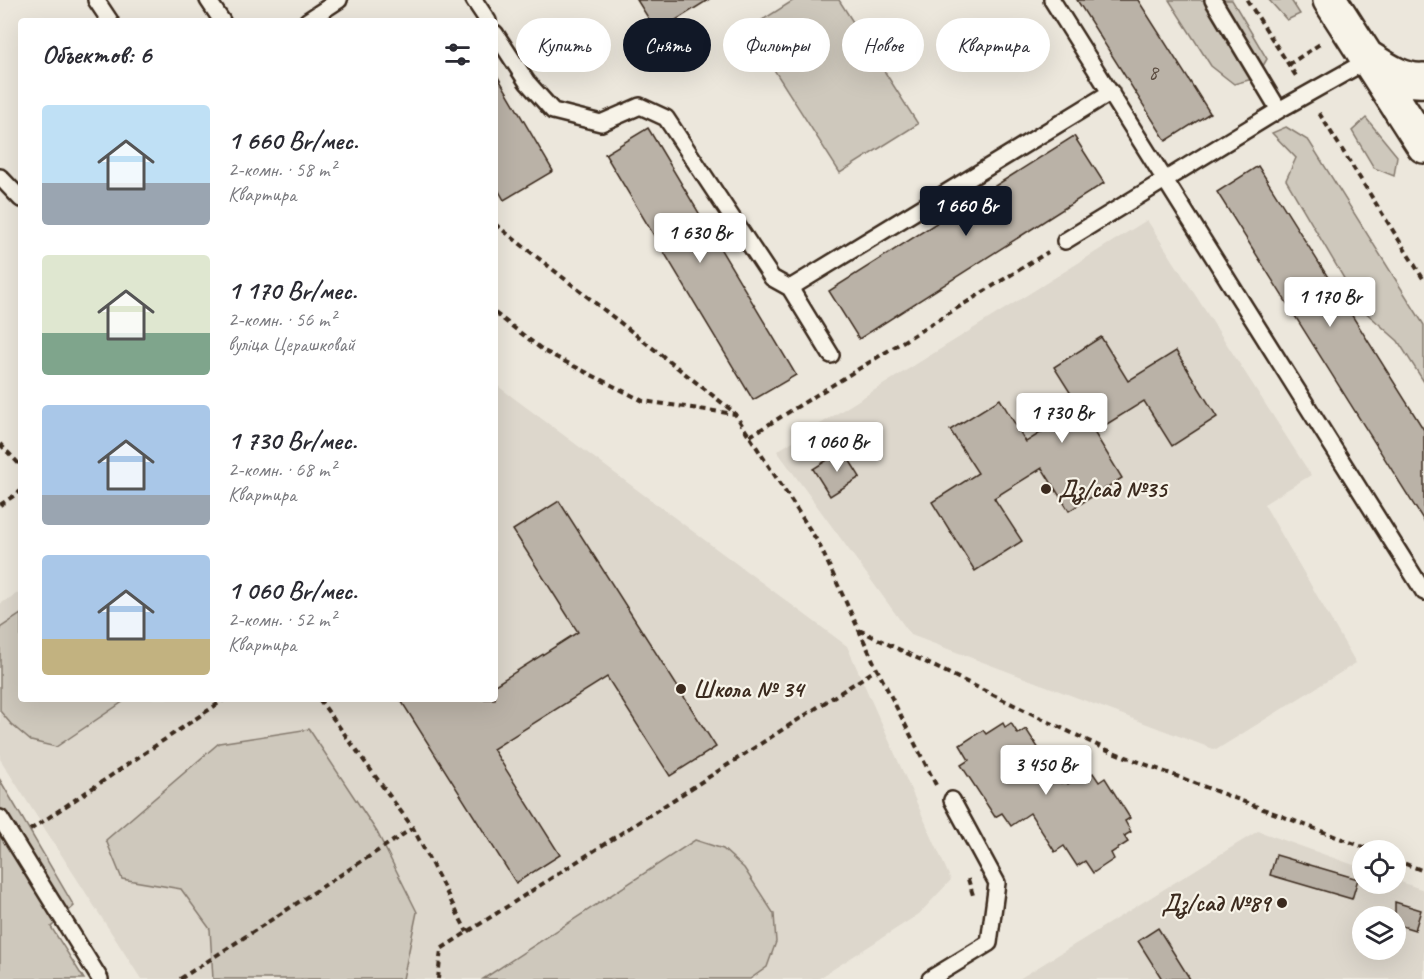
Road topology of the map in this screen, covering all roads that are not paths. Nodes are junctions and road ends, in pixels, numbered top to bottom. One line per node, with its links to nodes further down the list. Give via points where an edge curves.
1 (96, 0): 8 (lane)
2 (208, 0): 9 (lane)
3 (339, 0): 10 (lane)
4 (474, 0): 11 (lane)
5 (1052, 0): 15 (lane)
6 (1213, 0): 16 (lane)
7 (1330, 0): 13 (main road)
8 (108, 18)
9 (220, 18)
10 (312, 18)
11 (486, 18)
12 (498, 38): 22 (lane, via 527,82 553,111 601,123 640,106 666,118 772,278)
13 (1367, 58): 14 (main road, via 1402,77); 16 (lane); 17 (main road)
14 (1424, 80)
15 (1111, 92): 19 (lane); 22 (lane)
16 (1279, 110): 19 (lane)
17 (1423, 134)
18 (0, 177): 20 (lane)
19 (1165, 180): 21 (lane); 24 (lane)
20 (18, 196)
21 (1065, 241)
22 (790, 288): 23 (lane)
23 (831, 355)
24 (1424, 592)
25 (947, 798): 28 (lane, via 997,883 989,943)
26 (0, 818): 27 (lane)
27 (100, 979)
28 (930, 979)

